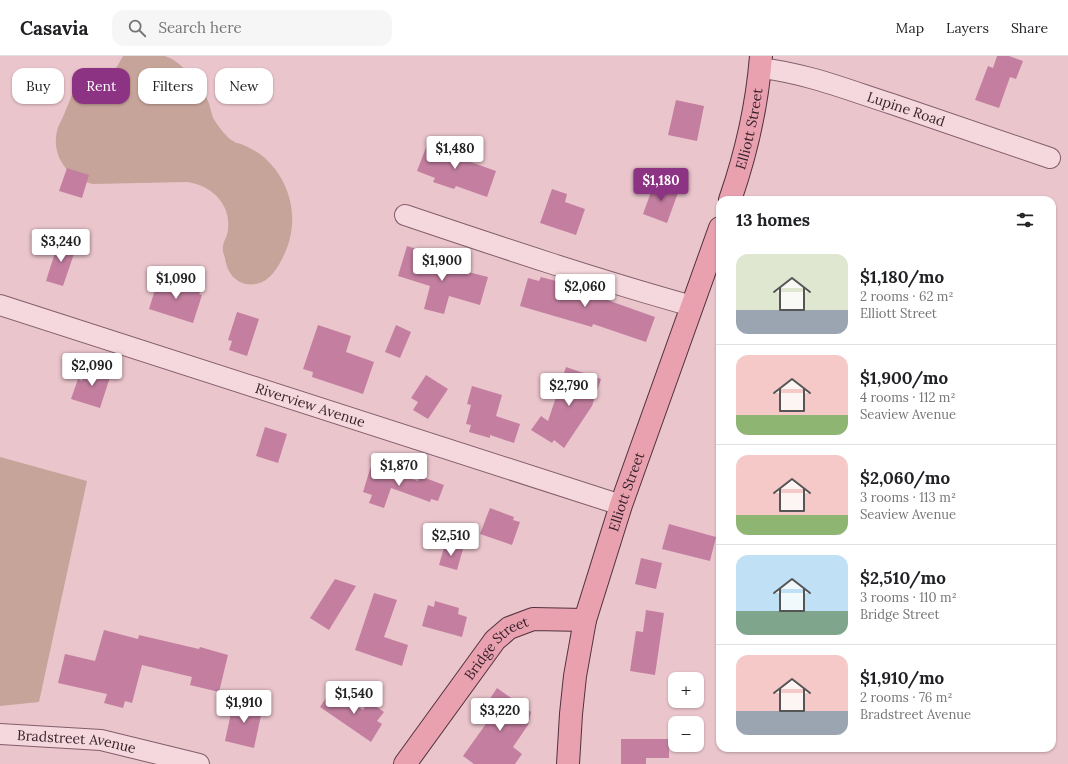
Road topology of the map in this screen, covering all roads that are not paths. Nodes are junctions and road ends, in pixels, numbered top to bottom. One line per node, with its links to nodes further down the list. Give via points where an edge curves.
1 (761, 62): 2 (street, Lupine Road); 3 (main road, Elliott Street, via 750,135)
2 (1050, 158)
3 (731, 196)
4 (405, 215): 7 (street, via 625,288)
5 (716, 239): 7 (main road, Elliott Street)
6 (0, 305): 8 (street, Riverview Avenue)
7 (692, 306): 8 (main road, Elliott Street)
8 (621, 505): 9 (main road, Elliott Street)
9 (585, 620): 12 (main road, Bridge Street, via 533,619 509,628 495,640); 13 (main road, Elliott Street, via 575,676)
10 (0, 734): 11 (street, Bradstreet Avenue, via 101,740)
11 (199, 764)
12 (405, 764)
13 (568, 764)

